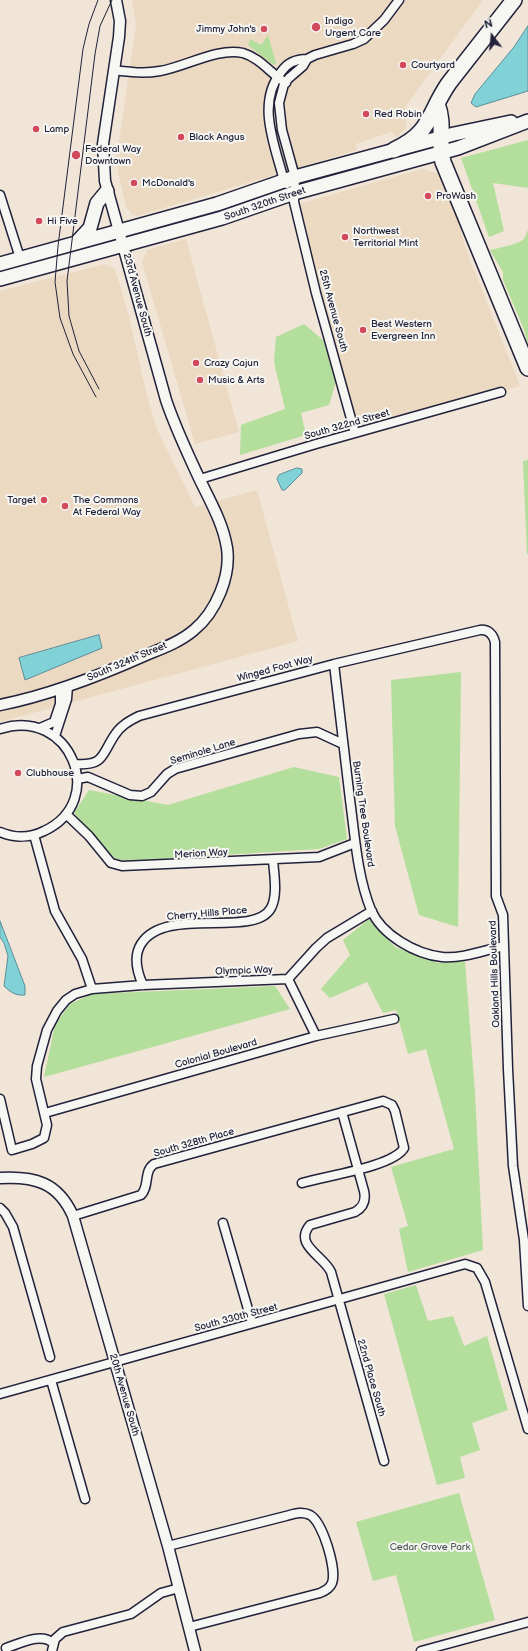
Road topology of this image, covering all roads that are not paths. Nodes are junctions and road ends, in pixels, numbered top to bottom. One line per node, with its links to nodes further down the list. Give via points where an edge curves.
1 (116, 0): 5 (street, 23rd Avenue South, via 120,21)
2 (399, 0): 4 (street, via 364,39)
3 (514, 0): 8 (highway, via 449,83)
4 (307, 59): 6 (street, via 291,63); 7 (street)
5 (114, 70): 6 (street, via 160,71 233,52 253,58); 15 (street, 23rd Avenue South, via 103,152)
6 (276, 77): 7 (street); 14 (street, via 267,102 268,115)
7 (286, 82): 14 (street, via 279,103)
8 (437, 104): 11 (highway, via 441,114); 12 (highway, via 417,137)
9 (528, 118): 11 (main road, South 320th Street)
10 (528, 121): 13 (main road, South 320th Street, via 474,143)
11 (442, 137): 12 (main road, South 320th Street); 13 (highway)
12 (394, 150): 14 (main road, South 320th Street)
13 (440, 152): 16 (main road, South 320th Street); 24 (highway)
14 (290, 179): 16 (street); 18 (main road, South 320th Street, via 217,204)
15 (107, 191): 18 (street, 23rd Avenue South); 19 (main road, via 97,203 90,228)
16 (294, 193): 20 (main road, South 320th Street, via 222,218); 26 (street, 25th Avenue South, via 316,293)
17 (0, 195): 21 (street)
18 (119, 231): 19 (main road, South 320th Street); 20 (street, 23rd Avenue South)
19 (76, 243): 21 (main road, South 320th Street)
20 (123, 246): 23 (main road, South 320th Street); 27 (street, 23rd Avenue South, via 162,387 177,429)
21 (20, 258): 22 (main road, South 320th Street)
22 (1, 264)
23 (0, 279)
24 (528, 368)
25 (500, 392): 26 (street, South 322nd Street)
26 (355, 433): 27 (street, South 322nd Street)
27 (200, 479): 28 (street, 23rd Avenue South, via 224,537 227,563)
28 (224, 580): 31 (street, South 324th Street, via 218,598 202,622 181,640)
29 (495, 642): 30 (street, Winged Foot Way, via 490,633 480,630); 48 (street, Oakland Hills Boulevard, via 496,896 503,915)
30 (334, 664): 36 (street, Burning Tree Boulevard); 37 (street, Winged Foot Way, via 139,716 120,728)
31 (64, 688): 32 (street, South 324th Street); 33 (street, via 54,722); 35 (street, via 68,699)
32 (0, 705)
33 (40, 728): 34 (street, via 19,724); 35 (street)
34 (0, 729)
35 (55, 736): 38 (street, via 67,748)
36 (344, 744): 39 (street, Seminole Lane, via 316,732 299,734 175,769 151,792 142,796 130,795); 45 (street, Burning Tree Boulevard)
37 (98, 762): 38 (street, via 89,765); 39 (street, Winged Foot Way)
38 (75, 764): 40 (street)
39 (88, 777): 40 (street); 41 (street, Winged Foot Way)
40 (78, 779): 41 (street)
41 (75, 798): 42 (street, Winged Foot Way)
42 (66, 814): 44 (street, Winged Foot Way, via 50,828); 46 (street, Merion Way, via 116,866 170,866)
43 (2, 833): 44 (street, via 15,836)
44 (34, 835): 51 (street, via 55,911 82,959)
45 (355, 843): 46 (street, Merion Way, via 319,857); 47 (street, Burning Tree Boulevard)
46 (273, 860): 50 (street, Cherry Hills Place, via 275,882 271,909 264,915 247,920 170,926 151,932 139,948 137,956 137,967)
47 (372, 911): 48 (street, Burning Tree Boulevard, via 387,931 396,938 428,954 458,957); 49 (street, Olympic Way, via 327,938)
48 (504, 946): 64 (street, Oakland Hills Boulevard, via 513,1158 524,1240)
49 (288, 978): 50 (street, Olympic Way); 53 (street)
50 (143, 985): 51 (street, Olympic Way)
51 (92, 989): 56 (street, Olympic Way, via 75,994 66,1000 47,1030 36,1073)
52 (394, 1019): 53 (street, Colonial Boulevard)
53 (316, 1036): 56 (street, Colonial Boulevard)
54 (0, 1099): 56 (street, Olympic Way, via 12,1150 44,1138 47,1128)
55 (342, 1112): 57 (street); 57 (street, via 383,1101 392,1105 395,1111 404,1148 401,1153); 61 (street, South 328th Place, via 154,1164 149,1170 146,1188 141,1195)
56 (45, 1113)
57 (358, 1169): 59 (street); 63 (street, 22nd Place South, via 366,1196 364,1204 355,1212 314,1223 306,1232 306,1243 310,1250 329,1266)
58 (4, 1178): 61 (street, 20th Avenue South, via 30,1178 46,1185 62,1198)
59 (302, 1182)
60 (0, 1208): 66 (street, via 13,1227)
61 (73, 1216): 67 (street, 20th Avenue South)
62 (223, 1223): 65 (street)
63 (338, 1301): 65 (street, South 330th Street); 70 (street, South 330th Street, via 465,1264 477,1268 490,1294); 71 (street, 22nd Place South)
64 (528, 1306)
65 (252, 1323): 67 (street, South 330th Street)
66 (50, 1357)
67 (115, 1361): 68 (street, South 330th Street); 73 (street, 20th Avenue South)
68 (51, 1380): 69 (street, South 330th Street); 72 (street)
69 (0, 1394)
70 (528, 1429)
71 (384, 1461)
72 (85, 1499)
73 (168, 1546): 74 (street, 20th Avenue South); 76 (street, via 299,1513 312,1516 322,1533 331,1560 333,1578 330,1587 314,1596)
74 (179, 1588): 76 (street, 20th Avenue South); 77 (street, via 161,1593 131,1614 63,1632 57,1636)
75 (528, 1622): 80 (street)
76 (189, 1627): 79 (street, 20th Avenue South)
77 (52, 1647): 78 (street, via 46,1638 40,1638)
78 (6, 1648)
79 (195, 1651)
80 (421, 1651)

